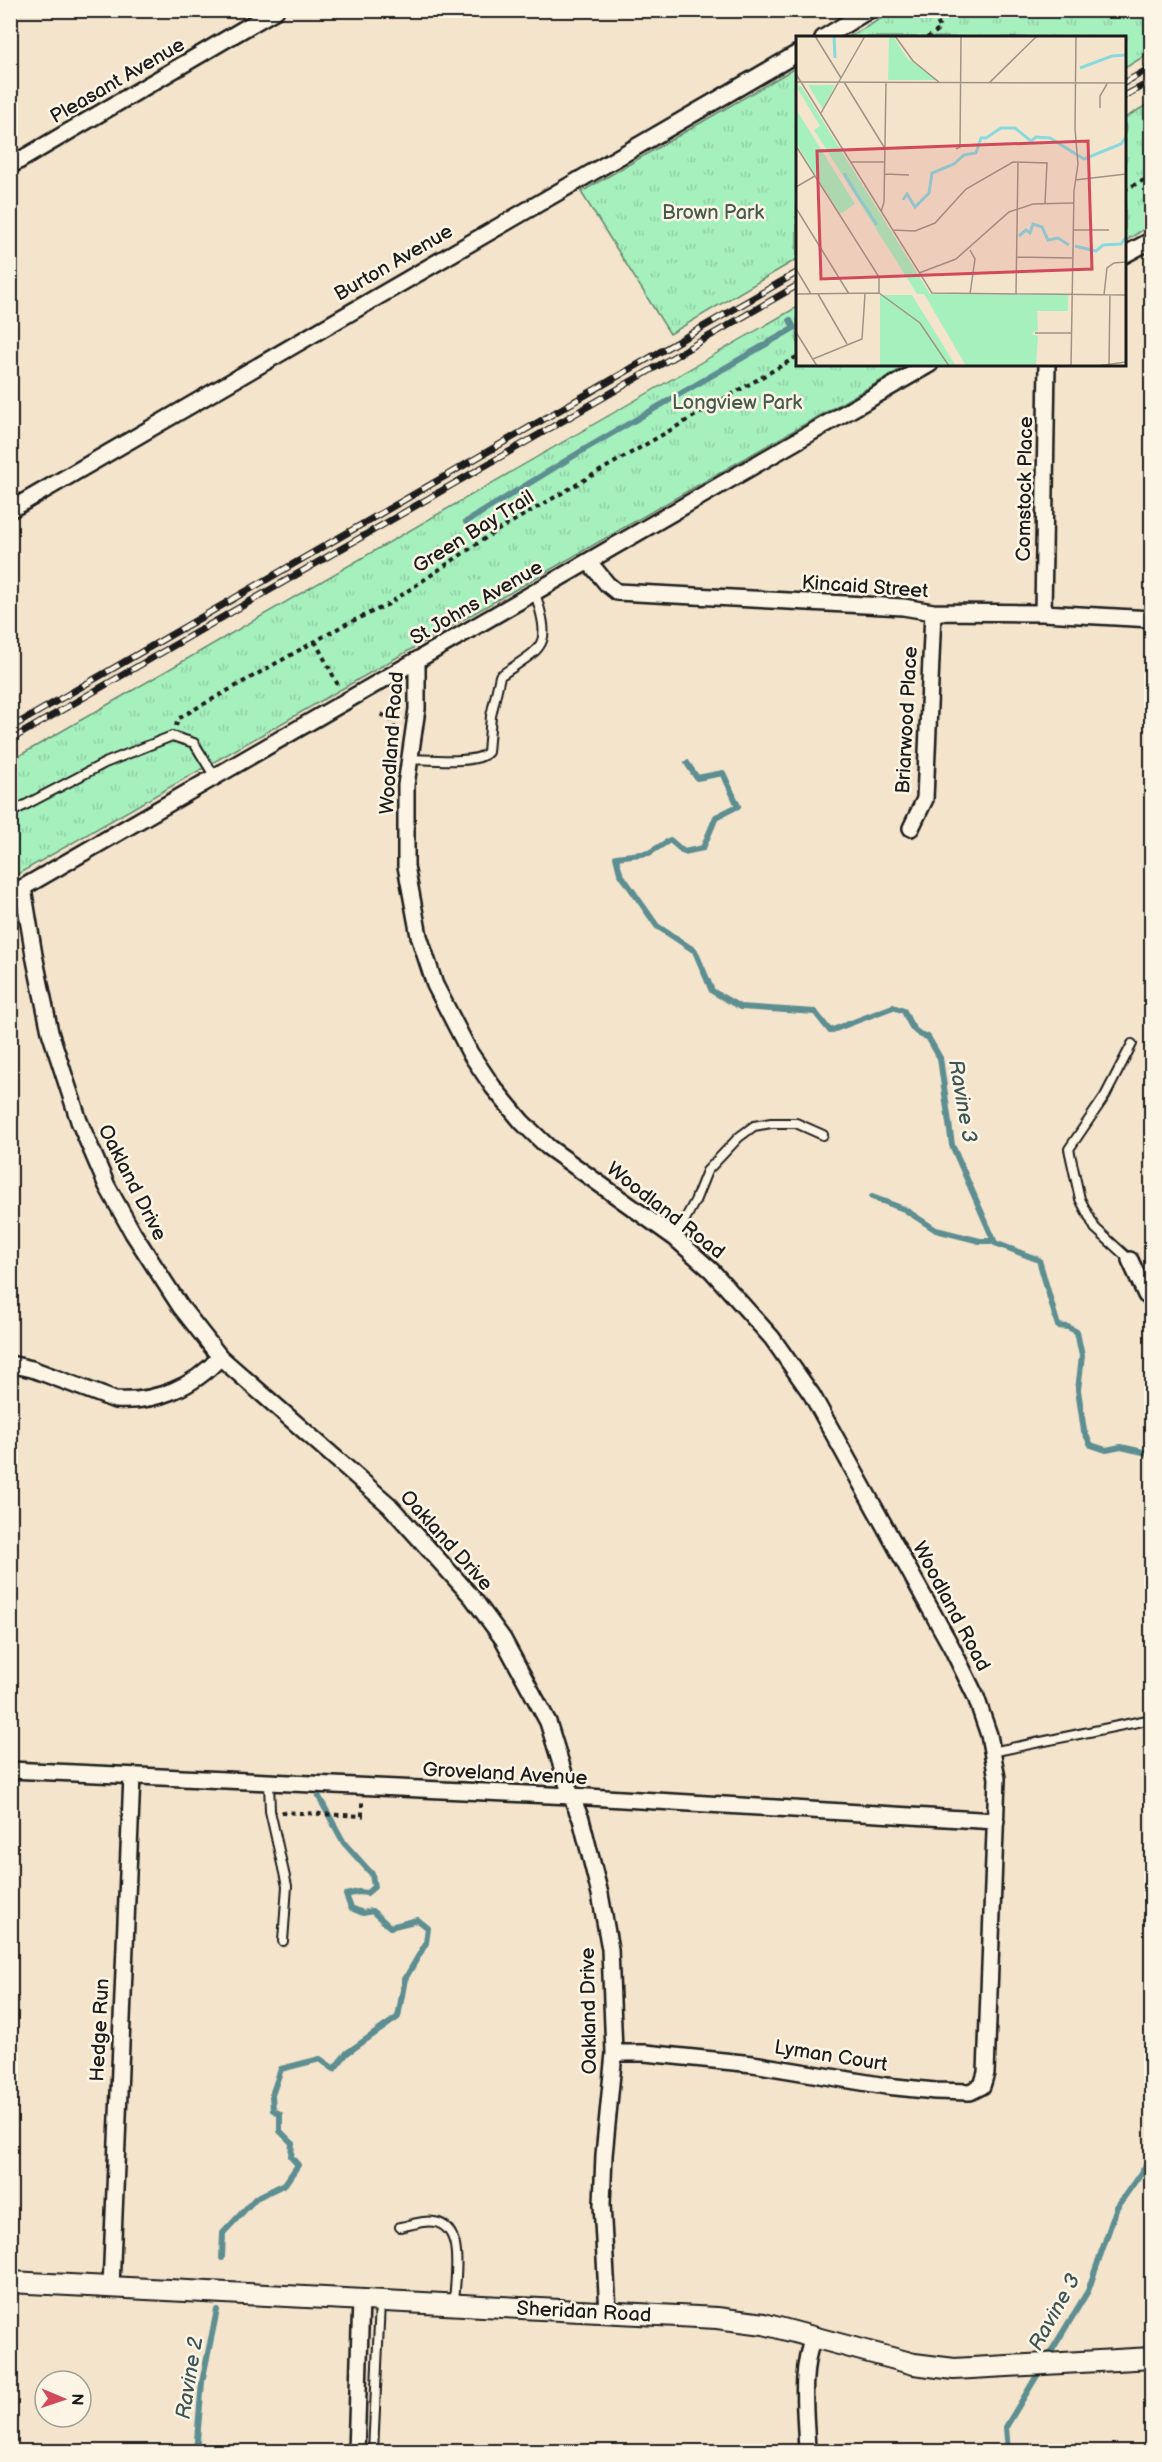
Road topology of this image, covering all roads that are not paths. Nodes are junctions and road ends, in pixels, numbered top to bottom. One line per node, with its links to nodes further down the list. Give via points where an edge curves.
1 (276, 10): 5 (street, Pleasant Avenue)
2 (870, 10): 3 (street)
3 (826, 36)
4 (796, 54): 10 (street, Burton Avenue)
5 (10, 166)
6 (1152, 240): 7 (street)
7 (1126, 254)
8 (927, 366): 11 (street, St Johns Avenue)
9 (1047, 366): 14 (street, Comstock Place)
10 (10, 510)
11 (589, 562): 12 (street, St Johns Avenue); 13 (street, Kincaid Street, via 617,592 903,607)
12 (535, 593): 16 (street, St Johns Avenue); 17 (lane, via 544,621 542,641 531,657 500,676 489,747 484,756 474,760)
13 (933, 612): 14 (street, Kincaid Street); 20 (street, Briarwood Place, via 925,799)
14 (1043, 613): 15 (street, Kincaid Street)
15 (1152, 619)
16 (417, 660): 17 (street, Woodland Road, via 417,708); 18 (street, St Johns Avenue)
17 (410, 759): 24 (street, Woodland Road, via 406,785 406,866 419,936 435,985 470,1053 493,1087 548,1148)
18 (214, 777): 19 (lane, via 194,743 172,736 105,763); 21 (street, St Johns Avenue)
19 (10, 813)
20 (911, 828)
21 (17, 891): 27 (street, Oakland Drive, via 50,1032 79,1121 107,1186 180,1306)
22 (1132, 1044): 25 (lane, via 1105,1096 1069,1149 1080,1199 1095,1228)
23 (823, 1136): 24 (lane, via 796,1123 754,1126 723,1151 707,1171)
24 (675, 1238): 30 (street, Woodland Road, via 712,1271 772,1338 812,1395 957,1658 976,1697)
25 (1130, 1260): 26 (street)
26 (1152, 1299)
27 (220, 1357): 28 (street, via 186,1385 154,1398 128,1401 114,1400 32,1369); 34 (street, Oakland Drive, via 389,1505 472,1597 503,1639 537,1698)
28 (10, 1365)
29 (1152, 1719): 30 (lane)
30 (992, 1752): 35 (street, Woodland Road, via 997,1778)
31 (10, 1770): 32 (street, Groveland Avenue)
32 (132, 1776): 33 (street, Groveland Avenue); 41 (street, Hedge Run)
33 (269, 1782): 34 (street, Groveland Avenue); 36 (lane, via 270,1811 287,1886)
34 (571, 1796): 35 (street, Groveland Avenue); 38 (street, Oakland Drive, via 581,1819 610,1949)
35 (996, 1821): 37 (street, Woodland Road)
36 (283, 1941)
37 (988, 2030): 38 (street, Lyman Court, via 986,2073 982,2086 970,2092 886,2086 645,2052)
38 (614, 2053): 44 (street, Oakland Drive, via 602,2205)
39 (400, 2228): 43 (lane, via 424,2221 440,2223 453,2234 457,2250)
40 (10, 2282): 41 (street, Sheridan Road)
41 (111, 2287): 42 (street, Sheridan Road)
42 (370, 2300): 43 (street, Sheridan Road); 47 (street); 48 (lane)
43 (454, 2304): 44 (street, Sheridan Road)
44 (608, 2312): 45 (street, Sheridan Road, via 717,2318)
45 (814, 2336): 46 (street, Sheridan Road, via 914,2364 954,2369); 49 (street, via 806,2373)
46 (1151, 2358)
47 (356, 2451)
48 (373, 2451)
49 (807, 2451)

